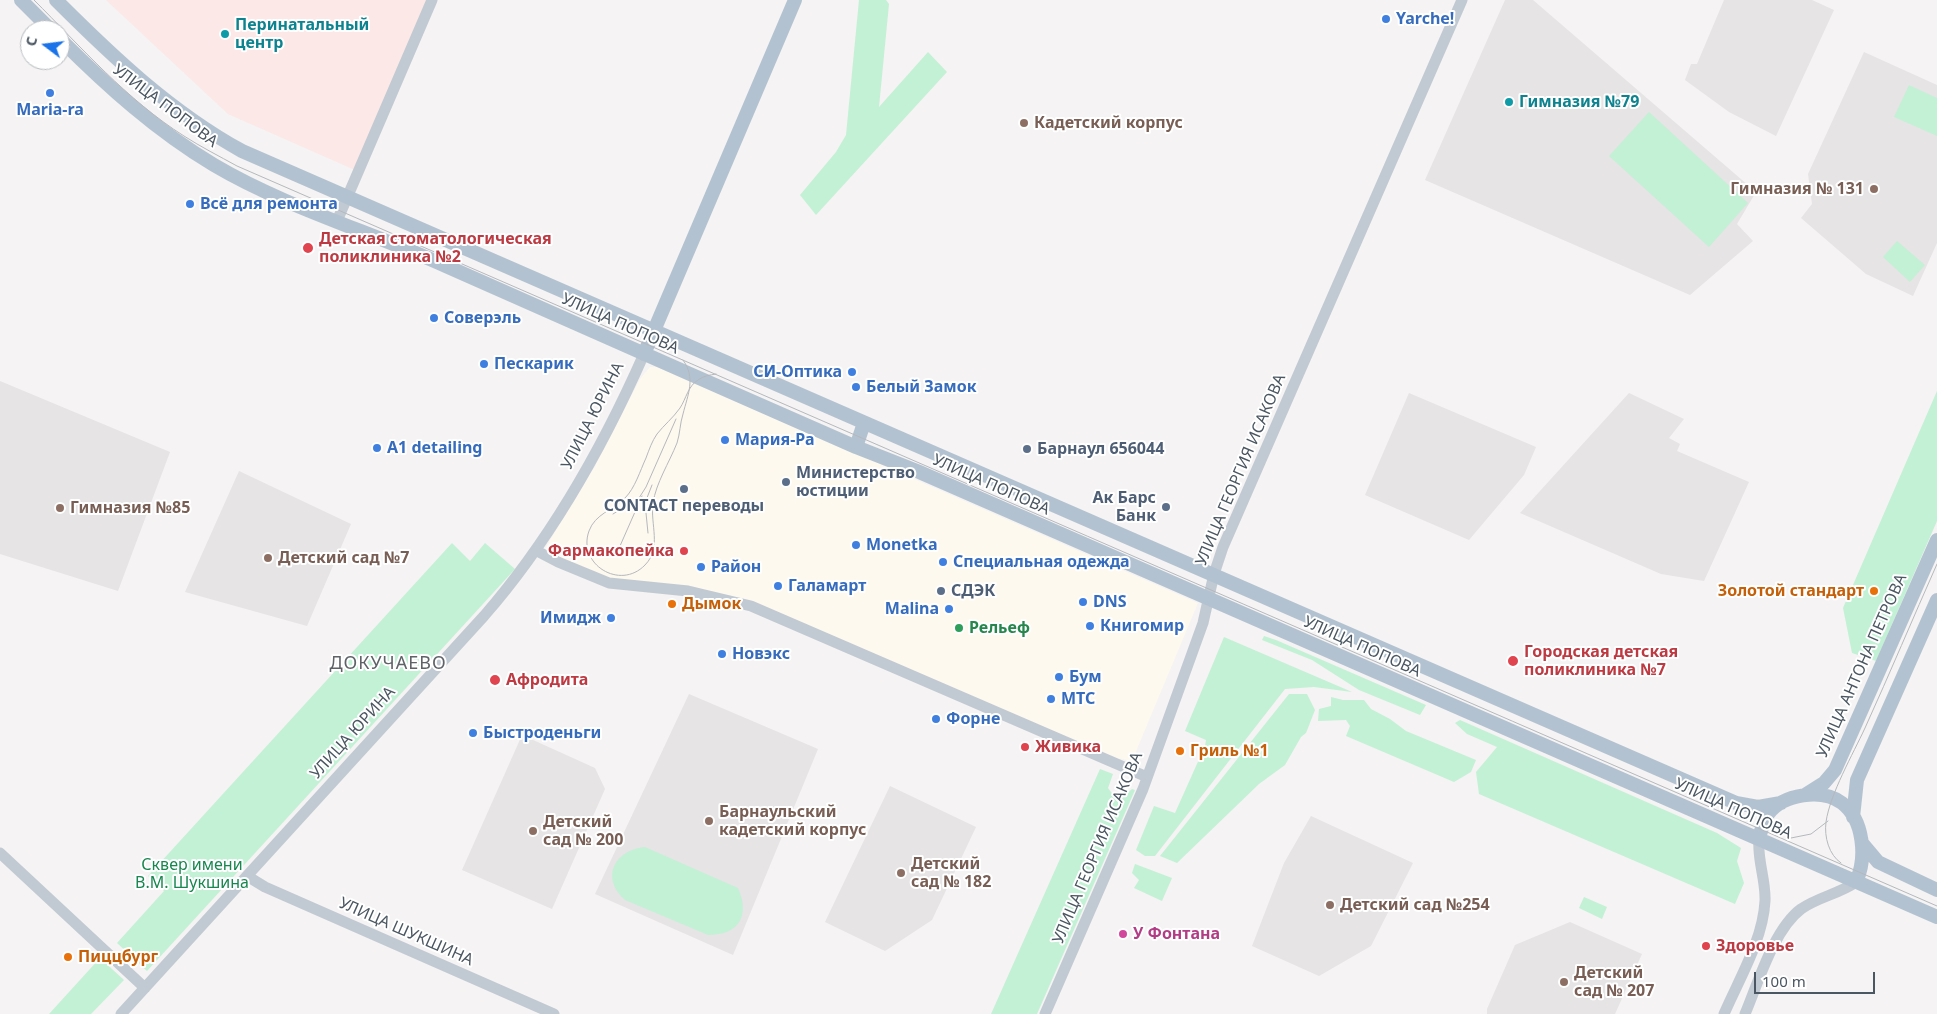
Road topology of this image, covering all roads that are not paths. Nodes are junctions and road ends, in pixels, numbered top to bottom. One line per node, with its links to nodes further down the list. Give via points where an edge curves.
1 (21, 0): 6 (main road)
2 (56, 0): 8 (main road, УЛИЦА ПОПОВА, via 132,73 193,122 242,151)
3 (432, 0): 8 (street)
4 (795, 0): 10 (main road)
5 (1462, 0): 16 (street, УЛИЦА ГЕОРГИЯ ИСАКОВА, via 1234,520)
6 (41, 20)
7 (70, 48): 9 (main road, УЛИЦА ПОПОВА, via 138,110 188,148 235,176)
8 (347, 197): 9 (street); 10 (main road, УЛИЦА ПОПОВА)
9 (336, 221): 11 (main road, УЛИЦА ПОПОВА, via 439,262)
10 (653, 331): 11 (main road); 12 (main road, УЛИЦА ПОПОВА)
11 (644, 354): 13 (main road, УЛИЦА ПОПОВА); 15 (street, УЛИЦА ЮРИНА, via 604,438)
12 (864, 423): 13 (main road); 16 (main road, УЛИЦА ПОПОВА)
13 (856, 448): 17 (main road, УЛИЦА ПОПОВА, via 917,471)
14 (1937, 540): 20 (main road, УЛИЦА АНТОНА ПЕТРОВА, via 1835,770 1824,783)
15 (537, 551): 19 (street, via 610,584 688,591 751,606); 26 (street, УЛИЦА ЮРИНА, via 484,616)
16 (1214, 574): 17 (street, УЛИЦА ГЕОРГИЯ ИСАКОВА); 21 (main road, УЛИЦА ПОПОВА, via 1736,803 1758,807)
17 (1208, 599): 19 (street, УЛИЦА ГЕОРГИЯ ИСАКОВА, via 1203,623); 23 (main road, УЛИЦА ПОПОВА)
18 (1937, 600): 22 (main road, via 1857,780)
19 (1148, 776): 33 (street, УЛИЦА ГЕОРГИЯ ИСАКОВА)
20 (1805, 795): 21 (main road, УЛИЦА ПОПОВА); 22 (main road, via 1839,801)
21 (1781, 803): 23 (main road, via 1768,813)
22 (1854, 817): 24 (main road)
23 (1758, 839): 27 (main road, УЛИЦА ПОПОВА); 34 (street, via 1764,879 1764,914)
24 (1861, 842): 27 (main road, via 1862,868); 28 (main road, via 1878,862)
25 (0, 853): 30 (street)
26 (247, 876): 30 (street, УЛИЦА ЮРИНА); 32 (street, УЛИЦА ШУКШИНА, via 274,891)
27 (1856, 882): 29 (main road, УЛИЦА ПОПОВА); 35 (street, via 1812,902 1792,917 1775,944)
28 (1937, 890)
29 (1937, 917)
30 (145, 988): 31 (street, УЛИЦА ЮРИНА)
31 (121, 1014)
32 (554, 1014)
33 (1045, 1014)
34 (1724, 1014)
35 (1745, 1014)

